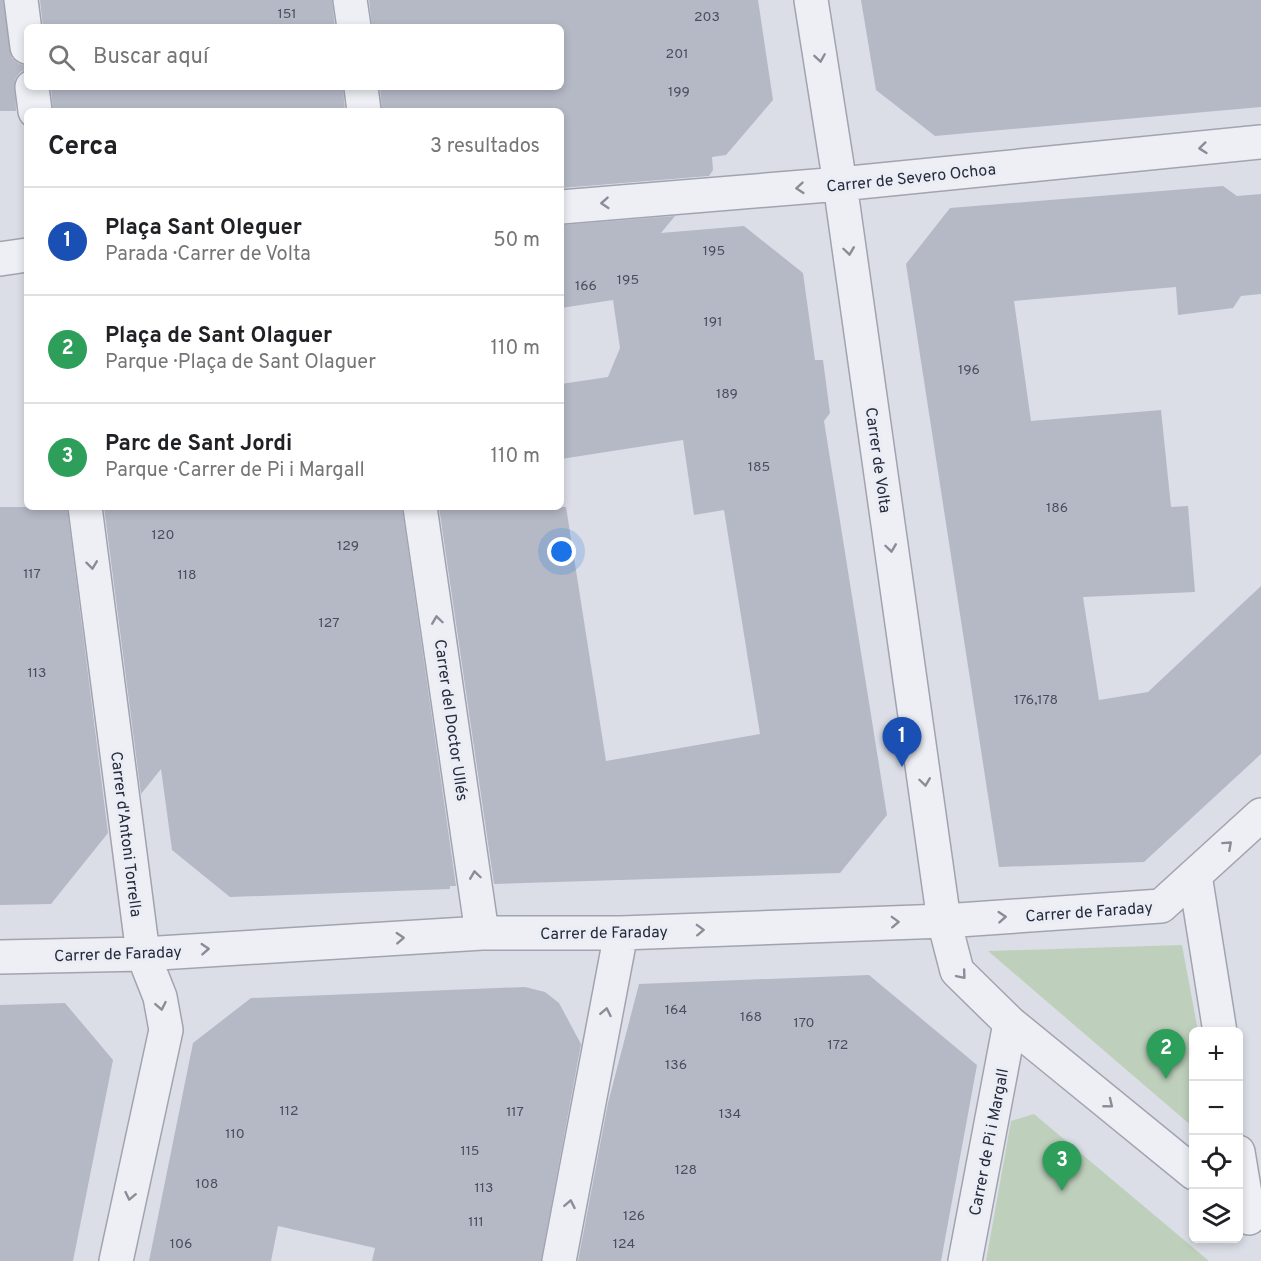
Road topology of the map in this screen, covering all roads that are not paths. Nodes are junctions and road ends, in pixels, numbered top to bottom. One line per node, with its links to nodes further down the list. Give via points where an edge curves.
1 (21, 0): 4 (street)
2 (350, 0): 5 (street)
3 (811, 0): 11 (street, Carrer de Volta, one-way to 11)
4 (24, 24)
5 (354, 24)
6 (32, 90): 8 (street)
7 (361, 90): 9 (street)
8 (35, 108)
9 (364, 108)
10 (1261, 142): 11 (street, Carrer de Severo Ochoa, one-way to 11)
11 (840, 184): 12 (street, Carrer de Severo Ochoa, one-way to 12); 19 (street, Carrer de Volta, one-way to 19)
12 (564, 207)
13 (24, 255): 14 (street)
14 (0, 259)
15 (85, 510): 22 (street, Carrer d'Antoni Torrella, one-way to 22)
16 (420, 510): 20 (street, Carrer del Doctor Ullés, one-way to 16)
17 (1261, 815): 18 (street, Carrer de Faraday, one-way to 17)
18 (1195, 875): 19 (street, Carrer de Faraday, one-way to 18, via 1161,906); 25 (street)
19 (944, 921): 21 (street, Carrer de Faraday, one-way to 19); 24 (street, Carrer de Volta, one-way to 24, via 957,971)
20 (482, 933): 21 (street, Carrer de Faraday); 22 (street, Carrer de Faraday, one-way to 20)
21 (621, 933): 30 (street, one-way to 21)
22 (143, 954): 23 (street, Carrer de Faraday); 29 (street, Carrer d'Antoni Torrella, one-way to 29, via 160,997 166,1030)
23 (0, 957)
24 (1010, 1023): 26 (street, Carrer de Volta, one-way to 26); 31 (street, Carrer de Pi i Margall)
25 (1219, 1027)
26 (1189, 1169)
27 (1243, 1176): 28 (street)
28 (1250, 1219)
29 (116, 1261)
30 (559, 1261)
31 (965, 1261)

